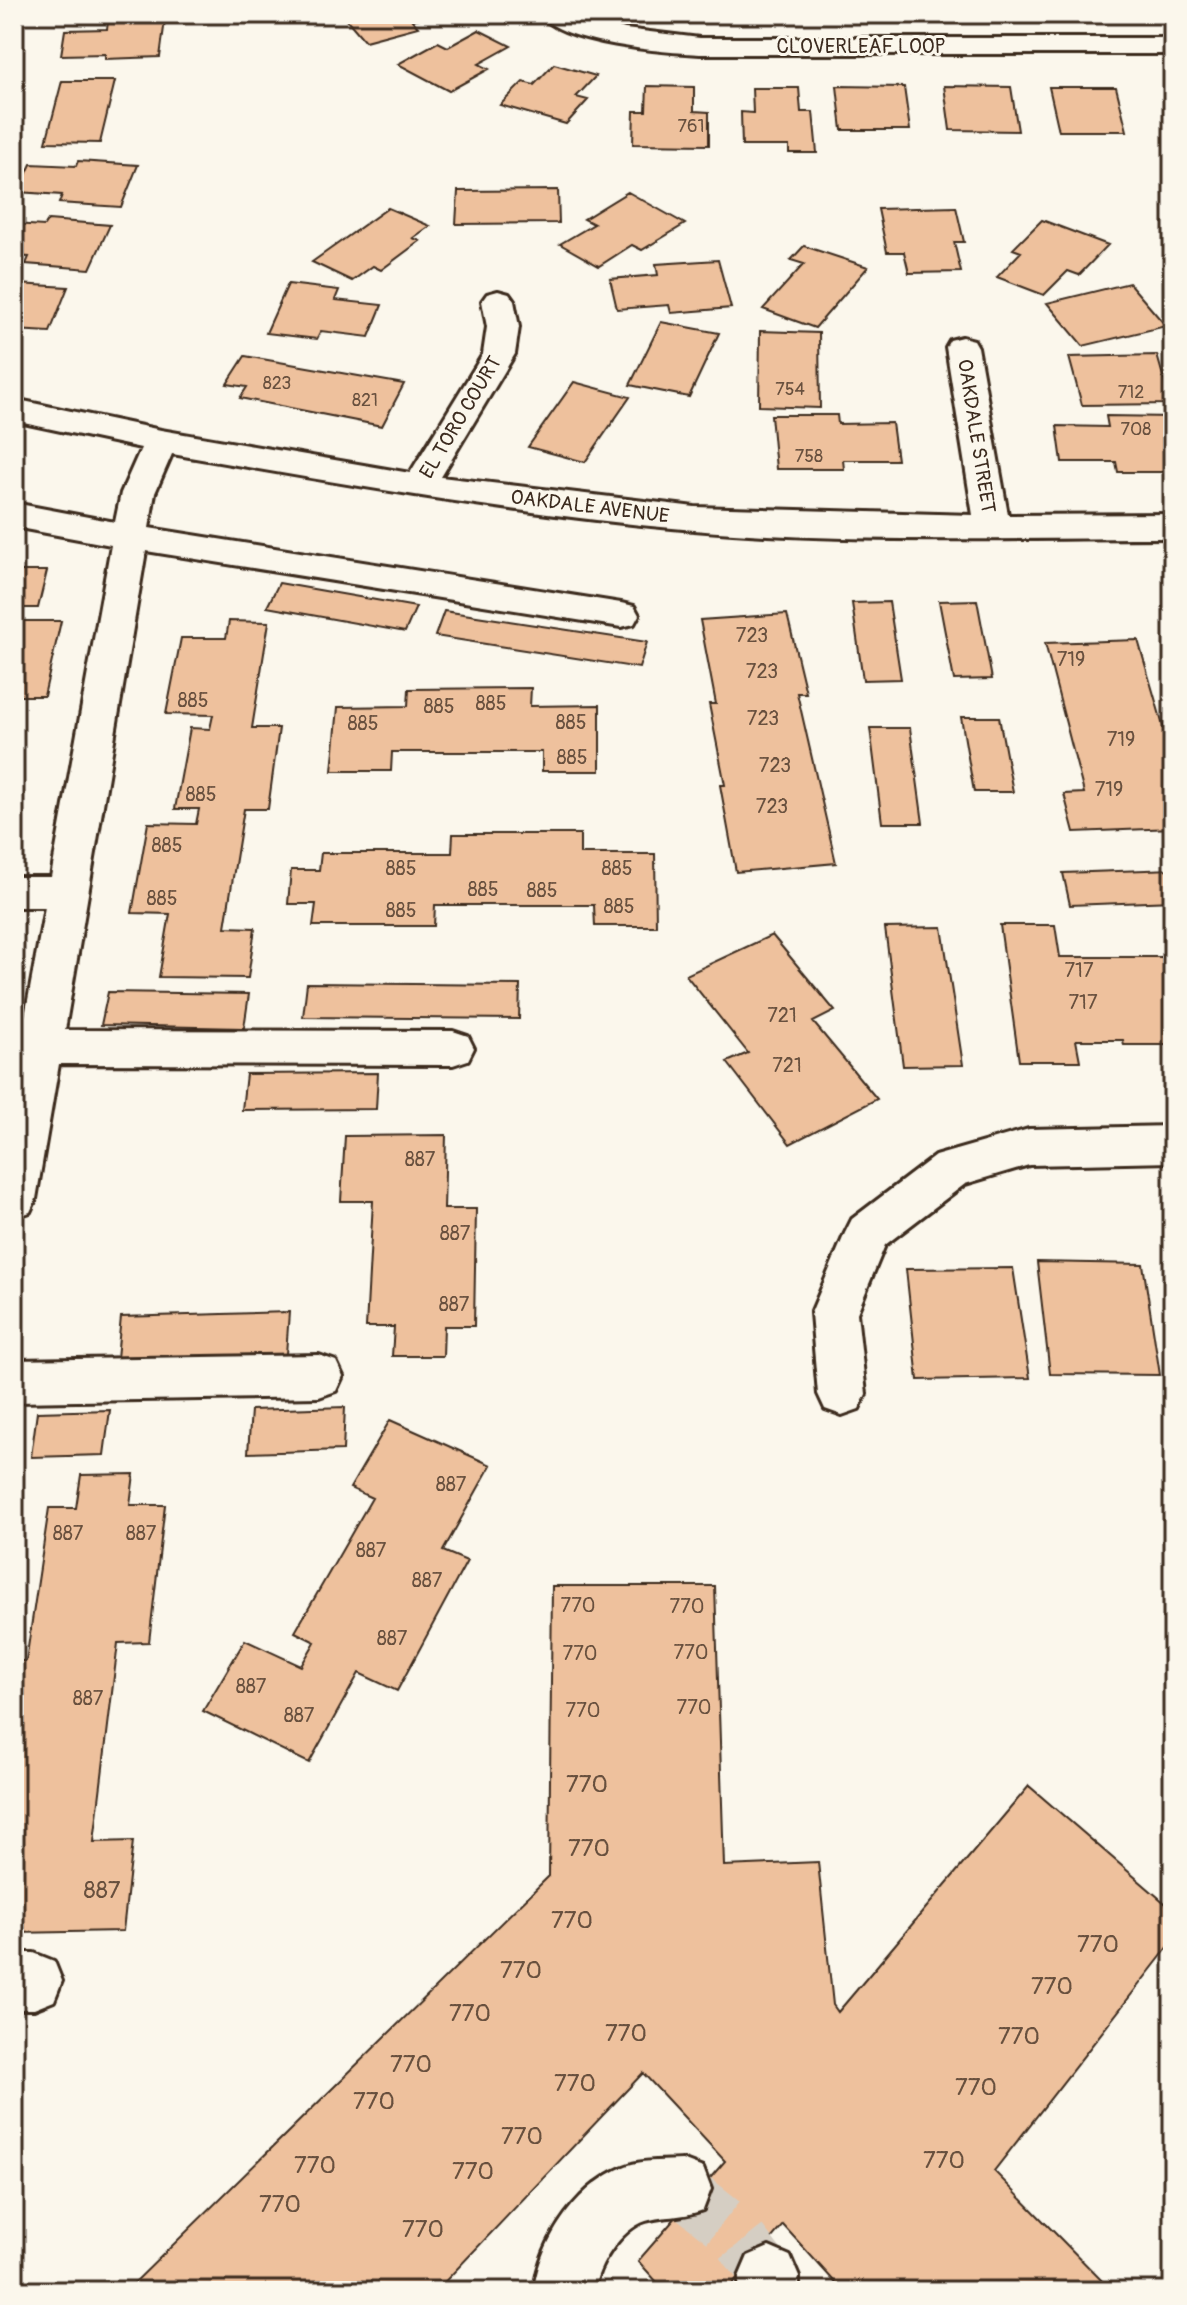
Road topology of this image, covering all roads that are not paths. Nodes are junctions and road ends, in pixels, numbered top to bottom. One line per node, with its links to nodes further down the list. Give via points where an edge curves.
1 (554, 14): 2 (street, CLOVERLEAF LOOP, via 579,28 638,41 700,46)
2 (1173, 46)
3 (498, 301): 7 (street, EL TORO COURT, via 503,327 499,354)
4 (962, 347): 9 (street, OAKDALE STREET)
5 (14, 410): 6 (street, OAKDALE AVENUE)
6 (161, 441): 7 (street, OAKDALE AVENUE); 11 (street, via 138,493)
7 (419, 486): 9 (street, OAKDALE AVENUE, via 695,519)
8 (14, 515): 11 (street)
9 (992, 526): 10 (street, OAKDALE AVENUE)
10 (1173, 526)
11 (131, 537): 12 (street); 14 (street)
12 (621, 615)
13 (14, 892): 14 (street)
14 (68, 892): 15 (street)
15 (41, 1047): 16 (street); 18 (street)
16 (453, 1048)
17 (1173, 1144): 21 (street, via 1029,1147 951,1169 868,1233 834,1313)
18 (14, 1199)
19 (319, 1376): 20 (street)
20 (14, 1381)
21 (842, 1394)
22 (682, 2189): 23 (street, via 634,2193 596,2221 566,2272)
23 (564, 2291)

